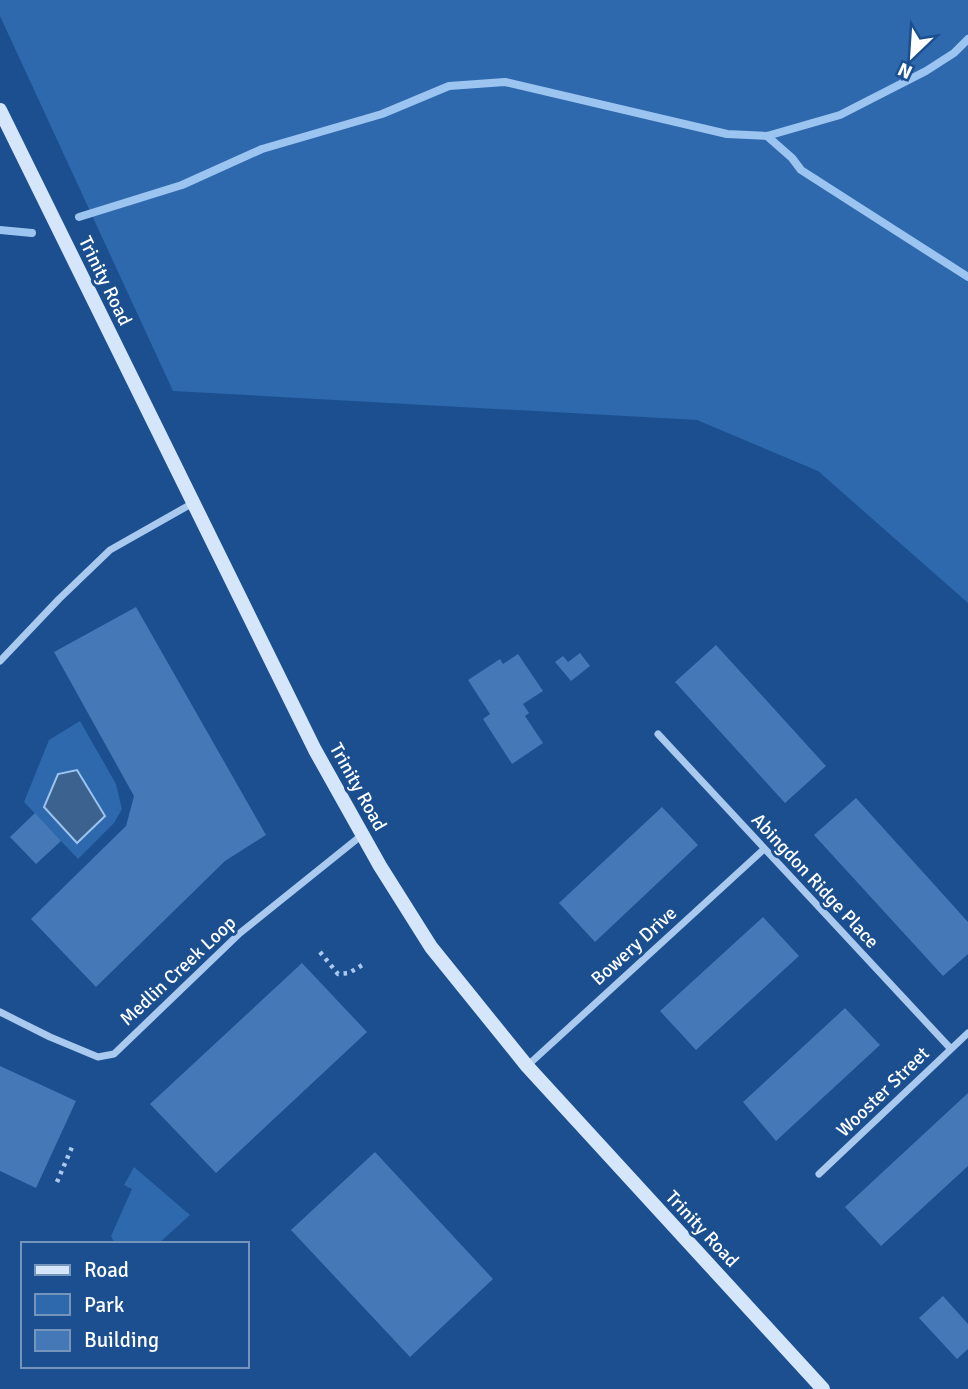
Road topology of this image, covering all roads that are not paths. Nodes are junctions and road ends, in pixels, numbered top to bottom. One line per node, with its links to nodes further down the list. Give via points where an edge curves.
1 (0, 110): 2 (main road, Trinity Road)
2 (193, 503): 3 (street, via 110,550); 5 (main road, Trinity Road)
3 (0, 661)
4 (658, 734): 6 (street, Abingdon Ridge Place)
5 (362, 835): 7 (street, Medlin Creek Loop, via 240,933 114,1054 97,1057); 10 (main road, Trinity Road, via 431,947)
6 (764, 850): 9 (street, Abingdon Ridge Place); 10 (street, Bowery Drive)
7 (0, 1012)
8 (968, 1033): 9 (street, Wooster Street)
9 (951, 1049): 11 (street, Wooster Street)
10 (527, 1066): 12 (main road, Trinity Road)
11 (820, 1174)
12 (823, 1389)

